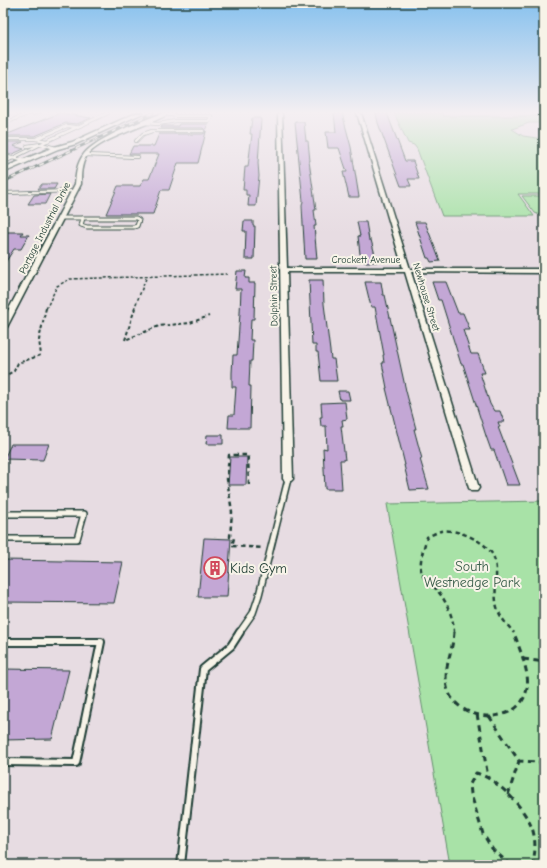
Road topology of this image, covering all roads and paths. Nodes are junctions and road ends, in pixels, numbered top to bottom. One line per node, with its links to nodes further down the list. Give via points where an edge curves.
1 (21, 154): 8 (lane)
2 (43, 154): 9 (main road)
3 (281, 154): 16 (street, Dolphin Street)
4 (371, 154): 17 (street, Newhouse Street)
5 (85, 155): 7 (lane); 12 (street, Portage Industrial Drive)
6 (3, 156): 8 (lane)
7 (138, 157)
8 (12, 158): 9 (lane); 10 (lane)
9 (26, 161): 11 (main road)
10 (3, 162)
11 (3, 172)
12 (74, 191): 13 (lane); 14 (street, Portage Industrial Drive)
13 (3, 193)
14 (61, 218): 15 (lane); 22 (street, Portage Industrial Drive)
15 (83, 218): 15 (lane, via 136,218 139,220 134,227 87,227 80,225)
16 (283, 270): 17 (street, Crockett Avenue); 24 (street, Dolphin Street)
17 (407, 270): 18 (street, Crockett Avenue); 26 (street, Newhouse Street)
18 (544, 271)
19 (227, 274): 20 (path)
20 (147, 276): 21 (path, via 125,340 159,326 190,323); 23 (path, via 70,279 61,282 44,315 40,335 41,355 18,363 14,371)
21 (209, 316)
22 (3, 327)
23 (3, 377)
24 (288, 479): 29 (lane)
25 (249, 485): 29 (path, via 248,455 229,455 227,479 232,512 230,537 234,538 232,546)
26 (474, 488)
27 (3, 514): 28 (lane, via 84,514 77,539)
28 (3, 540)
29 (271, 548): 40 (lane, via 253,614 231,646 203,669)
30 (3, 642): 36 (lane, via 101,642 76,763)
31 (523, 659): 32 (path); 33 (path, via 515,636 500,616 495,595 494,560 487,547 464,534 442,531 428,537 422,562 423,576 444,602 454,624 446,679 449,693 458,705); 34 (path, via 527,668 528,683 524,699 516,708)
32 (544, 662)
33 (477, 714): 34 (path); 38 (path)
34 (489, 716): 35 (path)
35 (519, 761): 37 (path); 39 (path)
36 (3, 762)
37 (540, 762)
38 (488, 777): 39 (path); 41 (path, via 476,774 470,784 476,815 483,834 493,850)
39 (508, 795): 42 (path, via 531,826 535,841)
40 (180, 865)
41 (510, 865)
42 (533, 865)

